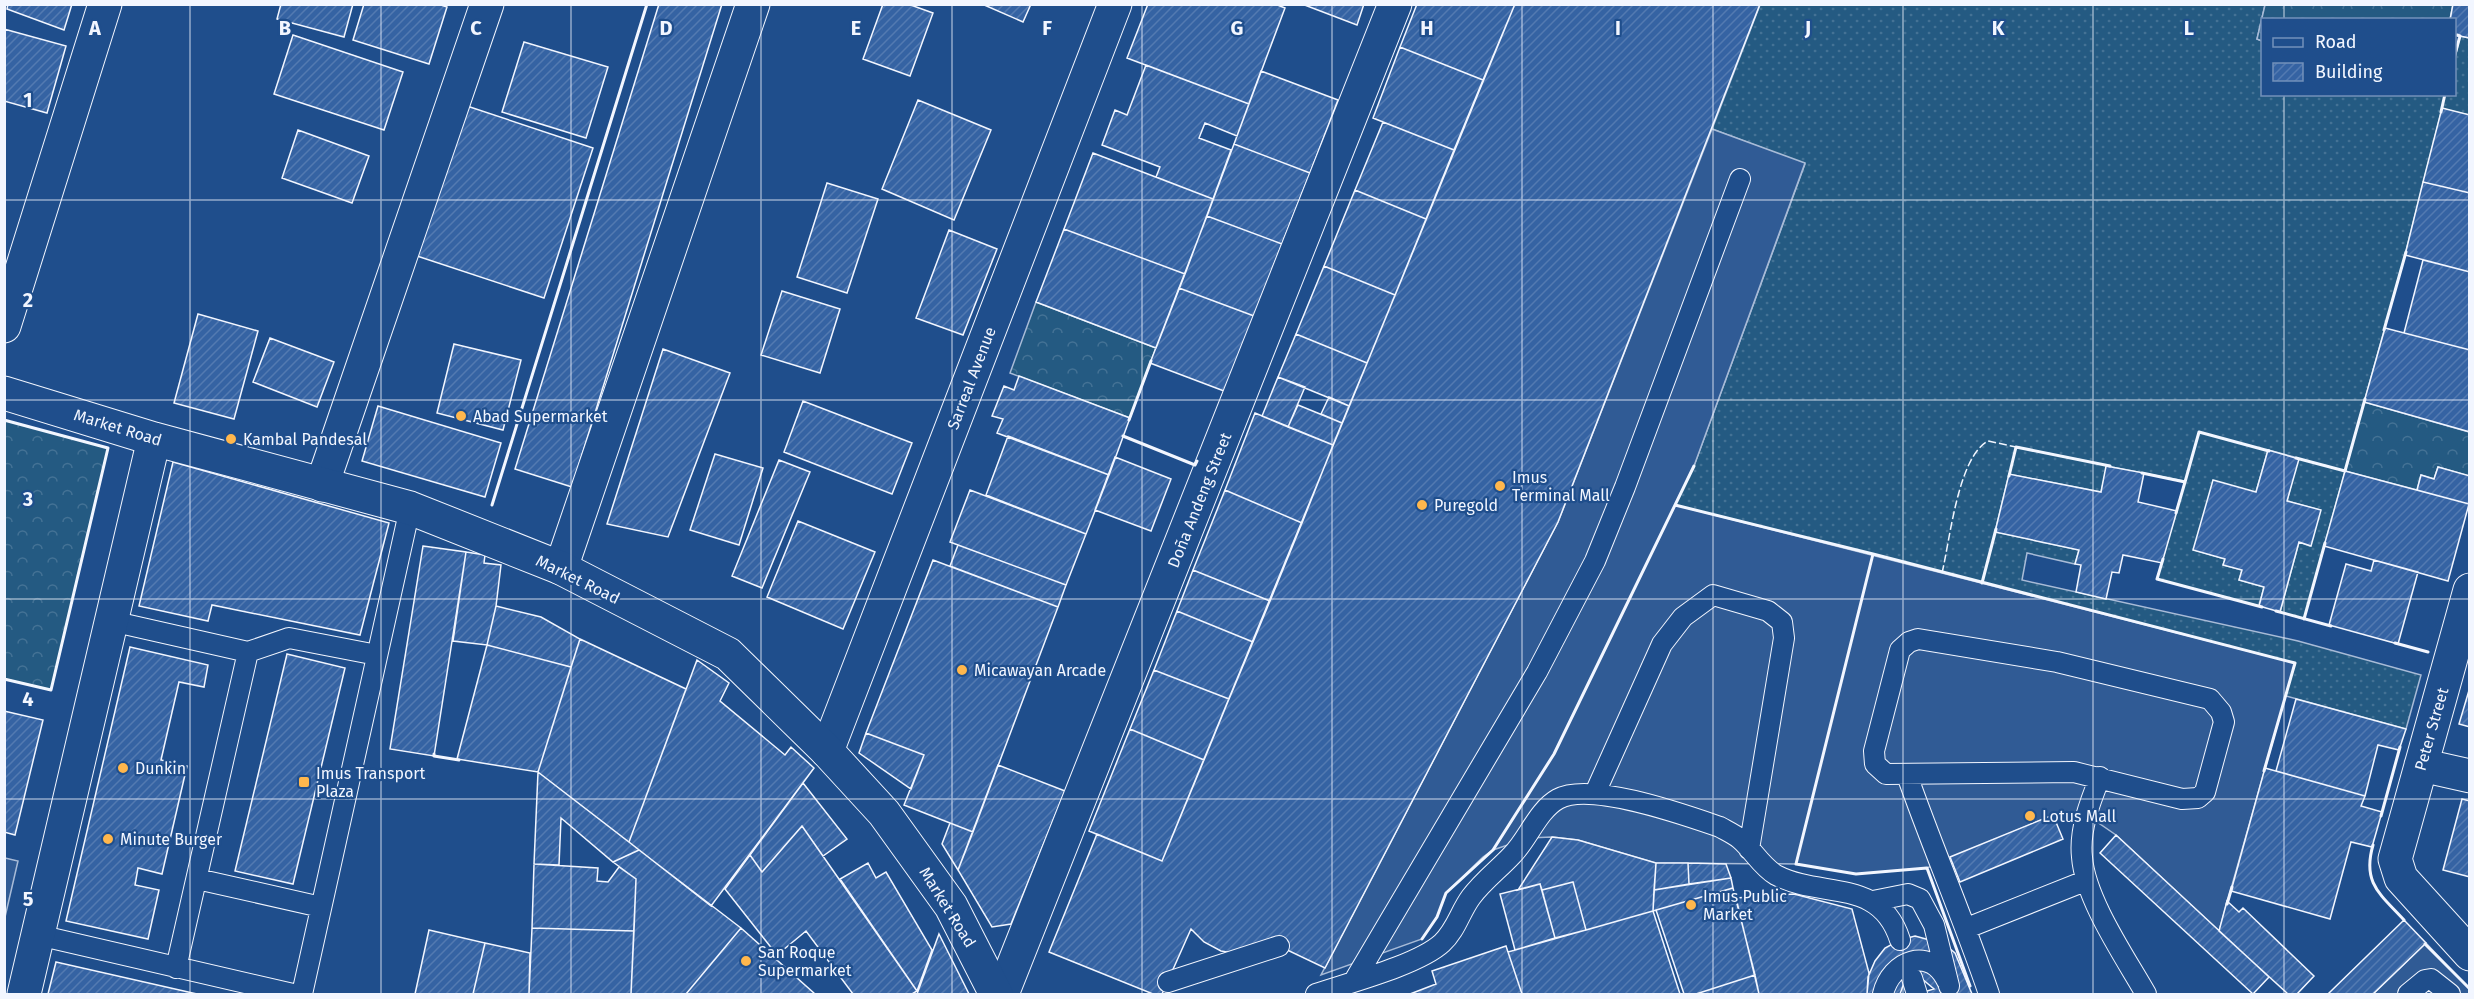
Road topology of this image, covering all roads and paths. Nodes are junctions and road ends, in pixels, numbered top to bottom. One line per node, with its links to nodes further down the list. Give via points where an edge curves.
1 (105, 4): 7 (street)
2 (487, 4): 10 (street)
3 (753, 4): 12 (street)
4 (1115, 4): 17 (street, Sarreal Avenue)
5 (1395, 4): 41 (street, Doña Andeng Street)
6 (1740, 179): 34 (lane, via 1594,561 1537,672)
7 (4, 326)
8 (4, 393): 9 (street, Market Road)
9 (154, 438): 10 (street, Market Road); 14 (street)
10 (322, 485): 11 (street, Market Road)
11 (410, 508): 12 (street, Market Road); 16 (lane)
12 (561, 568): 17 (street, Market Road, via 728,654)
13 (2469, 590): 18 (street, Peter Street)
14 (111, 621): 15 (lane); 29 (street)
15 (248, 652): 16 (lane, via 289,638); 24 (lane)
16 (377, 655): 27 (lane)
17 (827, 751): 40 (street, Market Road, via 884,813 926,869 972,944)
18 (2421, 765): 20 (street); 32 (street, Peter Street, via 2397,848 2397,869 2406,885)
19 (1907, 775): 21 (lane, via 2051,772); 21 (lane, via 1878,770 1873,757 1900,650 1918,639 2057,662 2202,695 2221,712 2224,722 2209,785 2198,798 2182,799); 28 (lane)
20 (2469, 776)
21 (2100, 777): 25 (lane, via 2083,830 2081,856)
22 (1595, 793): 23 (lane, via 1720,827); 23 (lane, via 1662,644 1683,617 1713,595 1768,611 1782,622 1784,638); 34 (lane, via 1573,793 1556,799 1513,854 1469,899 1441,944 1422,956)
23 (1749, 849): 26 (lane, via 1764,866 1784,879 1856,894)
24 (197, 879): 27 (lane); 33 (lane)
25 (2085, 881): 28 (lane); 45 (lane)
26 (1873, 902): 30 (lane, via 1886,912); 36 (lane, via 1908,894 1920,899 1934,925)
27 (321, 907): 39 (lane)
28 (1967, 928): 44 (lane)
29 (38, 936): 33 (lane); 37 (street)
30 (1900, 940)
31 (1279, 946): 35 (lane)
32 (2469, 954)
33 (176, 968): 38 (lane)
34 (1354, 981): 42 (lane)
35 (1168, 982)
36 (1951, 990): 43 (lane, via 1944,974 1920,961 1894,970 1886,981)
37 (24, 994)
38 (293, 994)
39 (302, 994)
40 (996, 994)
41 (1002, 994)
42 (1316, 994)
43 (1884, 994)
44 (1989, 994)
45 (2146, 994)
46 (2408, 994): 47 (lane, via 2431,979)
47 (2450, 994)

